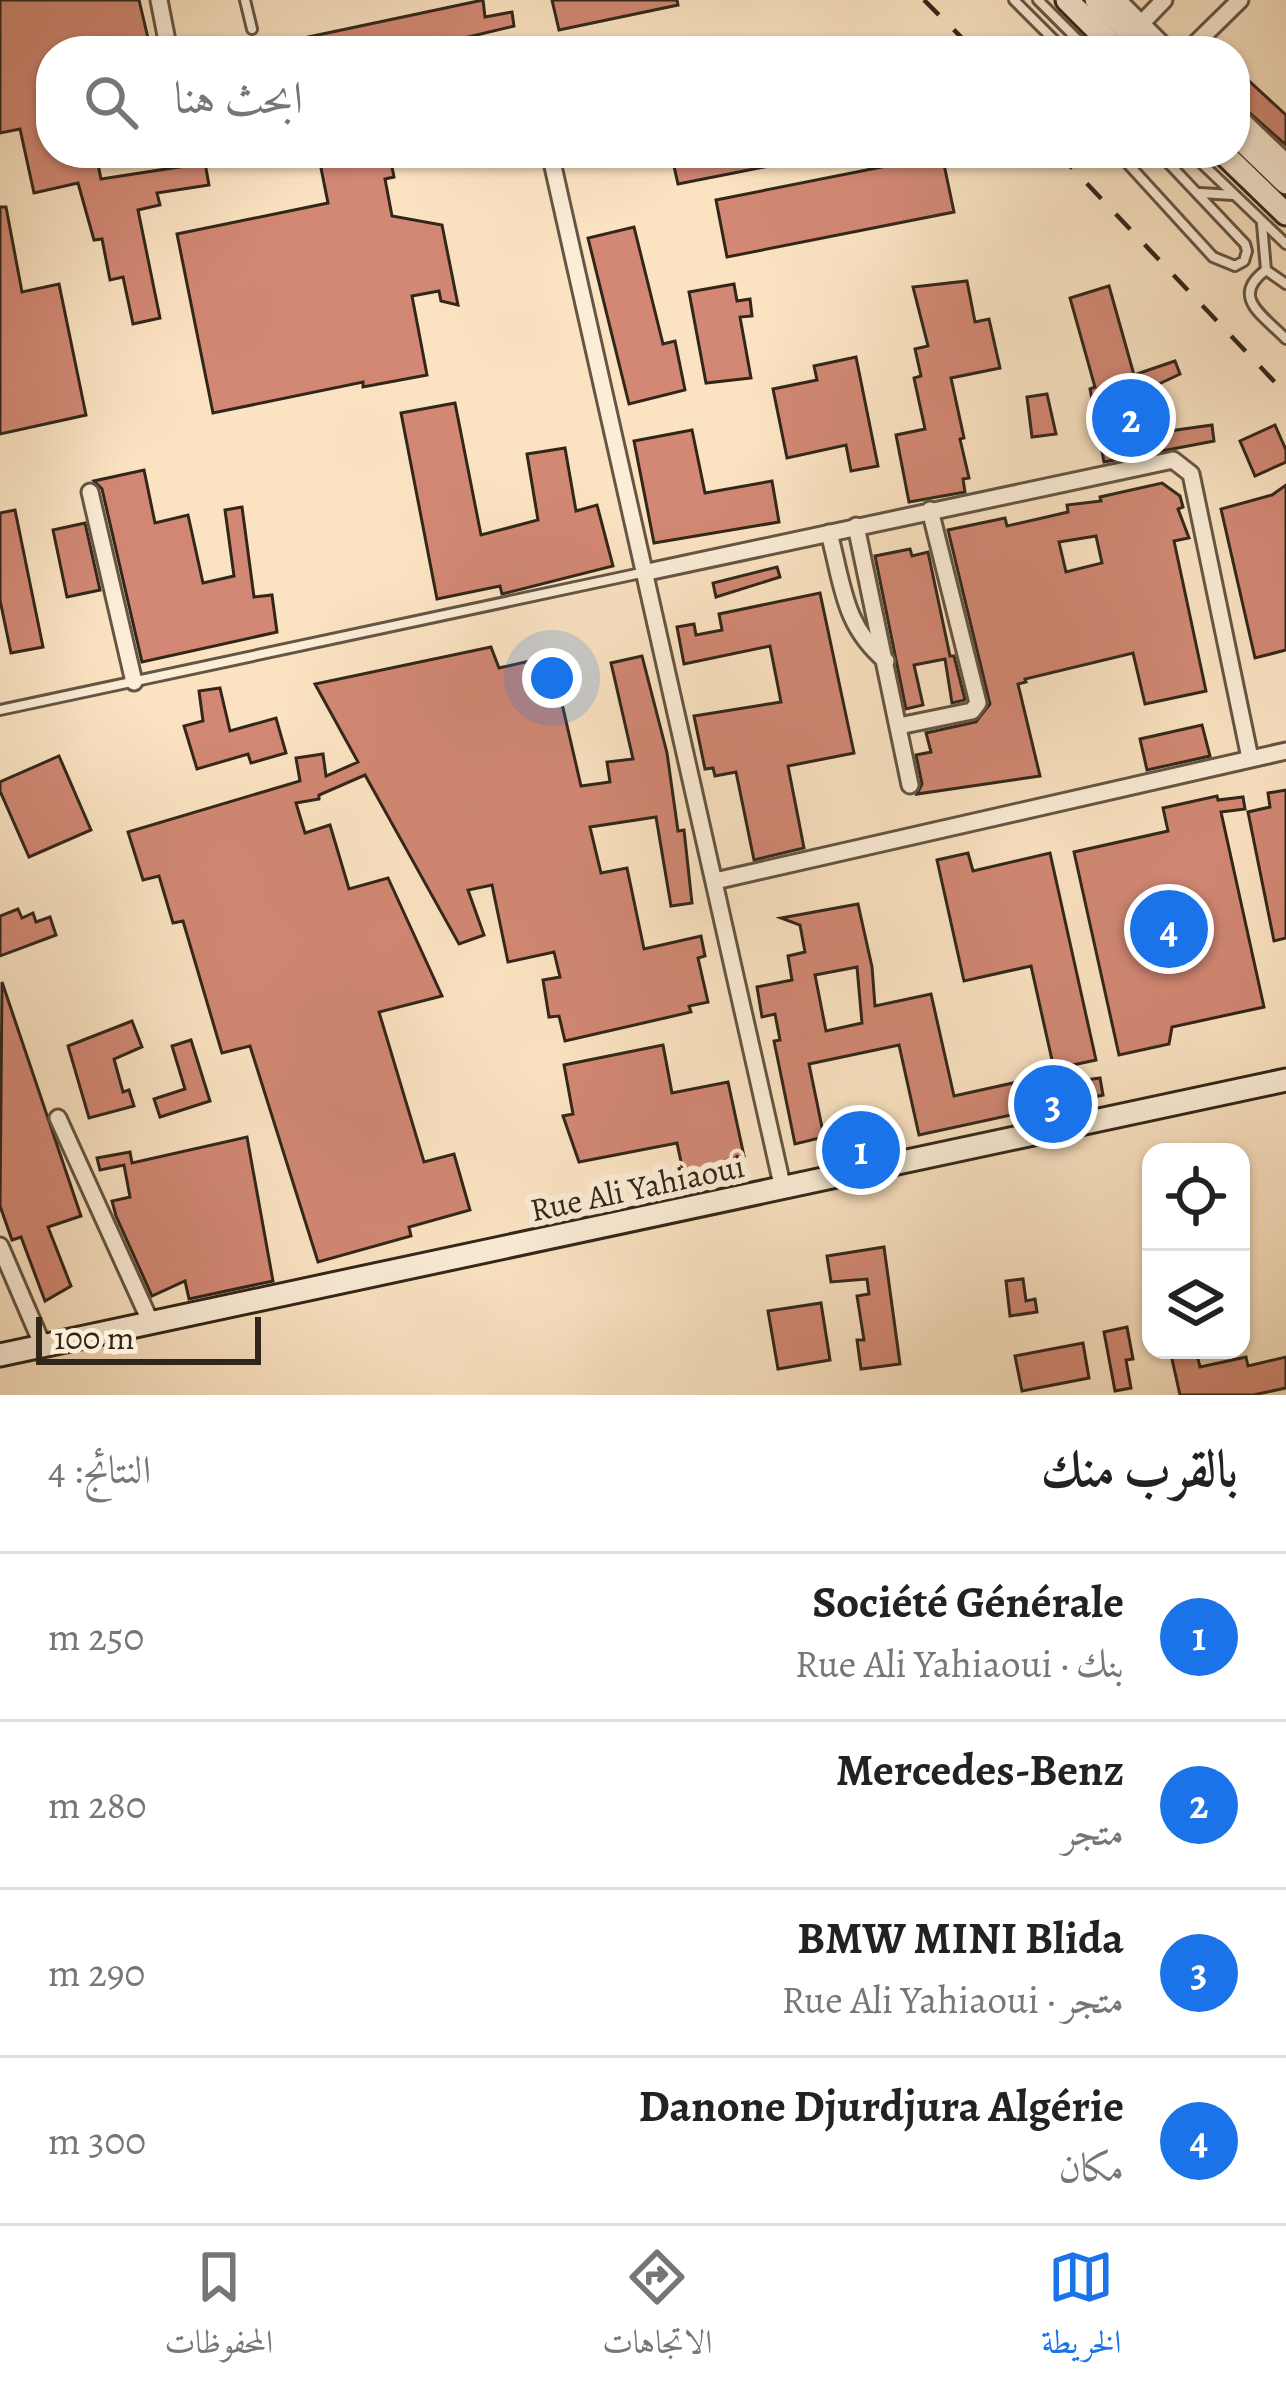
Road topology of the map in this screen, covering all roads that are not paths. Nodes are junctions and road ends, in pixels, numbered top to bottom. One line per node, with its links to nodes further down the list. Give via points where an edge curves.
1 (159, 0): 11 (street)
2 (245, 0): 10 (lane)
3 (1014, 0): 12 (lane)
4 (1038, 0): 13 (lane)
5 (1067, 0): 14 (main road)
6 (1096, 0): 15 (main road)
7 (1118, 0): 16 (street)
8 (1164, 0): 17 (street)
9 (1240, 0): 18 (street)
10 (252, 29)
11 (166, 36)
12 (1050, 36)
13 (1074, 36)
14 (1121, 36)
15 (1124, 36)
16 (1126, 36)
17 (1131, 36)
18 (1203, 36)
19 (1250, 127): 21 (street)
20 (1250, 148): 27 (main road)
21 (1286, 162)
22 (553, 168): 40 (street)
23 (1132, 168): 28 (lane, via 1214,257 1235,266 1244,261 1245,244)
24 (1173, 168): 28 (lane)
25 (1206, 168): 29 (lane)
26 (1238, 168): 30 (main road)
27 (1286, 183)
28 (1197, 193): 29 (lane)
29 (1234, 196): 31 (lane)
30 (1286, 214)
31 (1262, 223): 32 (lane); 33 (lane)
32 (1286, 244)
33 (1266, 270): 34 (lane); 35 (lane, via 1248,294)
34 (1286, 284)
35 (1286, 339)
36 (90, 492): 42 (street)
37 (930, 510): 38 (street); 44 (street, via 978,703 971,712); 46 (street, via 1156,461 1182,463 1191,473)
38 (856, 526): 39 (street); 41 (street)
39 (829, 532): 40 (street); 41 (street, via 852,622)
40 (643, 573): 42 (lane); 48 (street)
41 (886, 661): 44 (street)
42 (134, 682): 43 (lane)
43 (0, 710)
44 (899, 725): 47 (street)
45 (1286, 752): 46 (street)
46 (1250, 758): 48 (street)
47 (910, 784)
48 (715, 881): 51 (street)
49 (1286, 1080): 51 (main road, Rue Ali Yahiaoui)
50 (58, 1118): 53 (street)
51 (783, 1189): 53 (main road, Rue Ali Yahiaoui)
52 (0, 1246): 54 (street)
53 (151, 1323): 54 (main road, Rue Ali Yahiaoui)
54 (43, 1346): 55 (main road, Rue Ali Yahiaoui)
55 (0, 1355)

